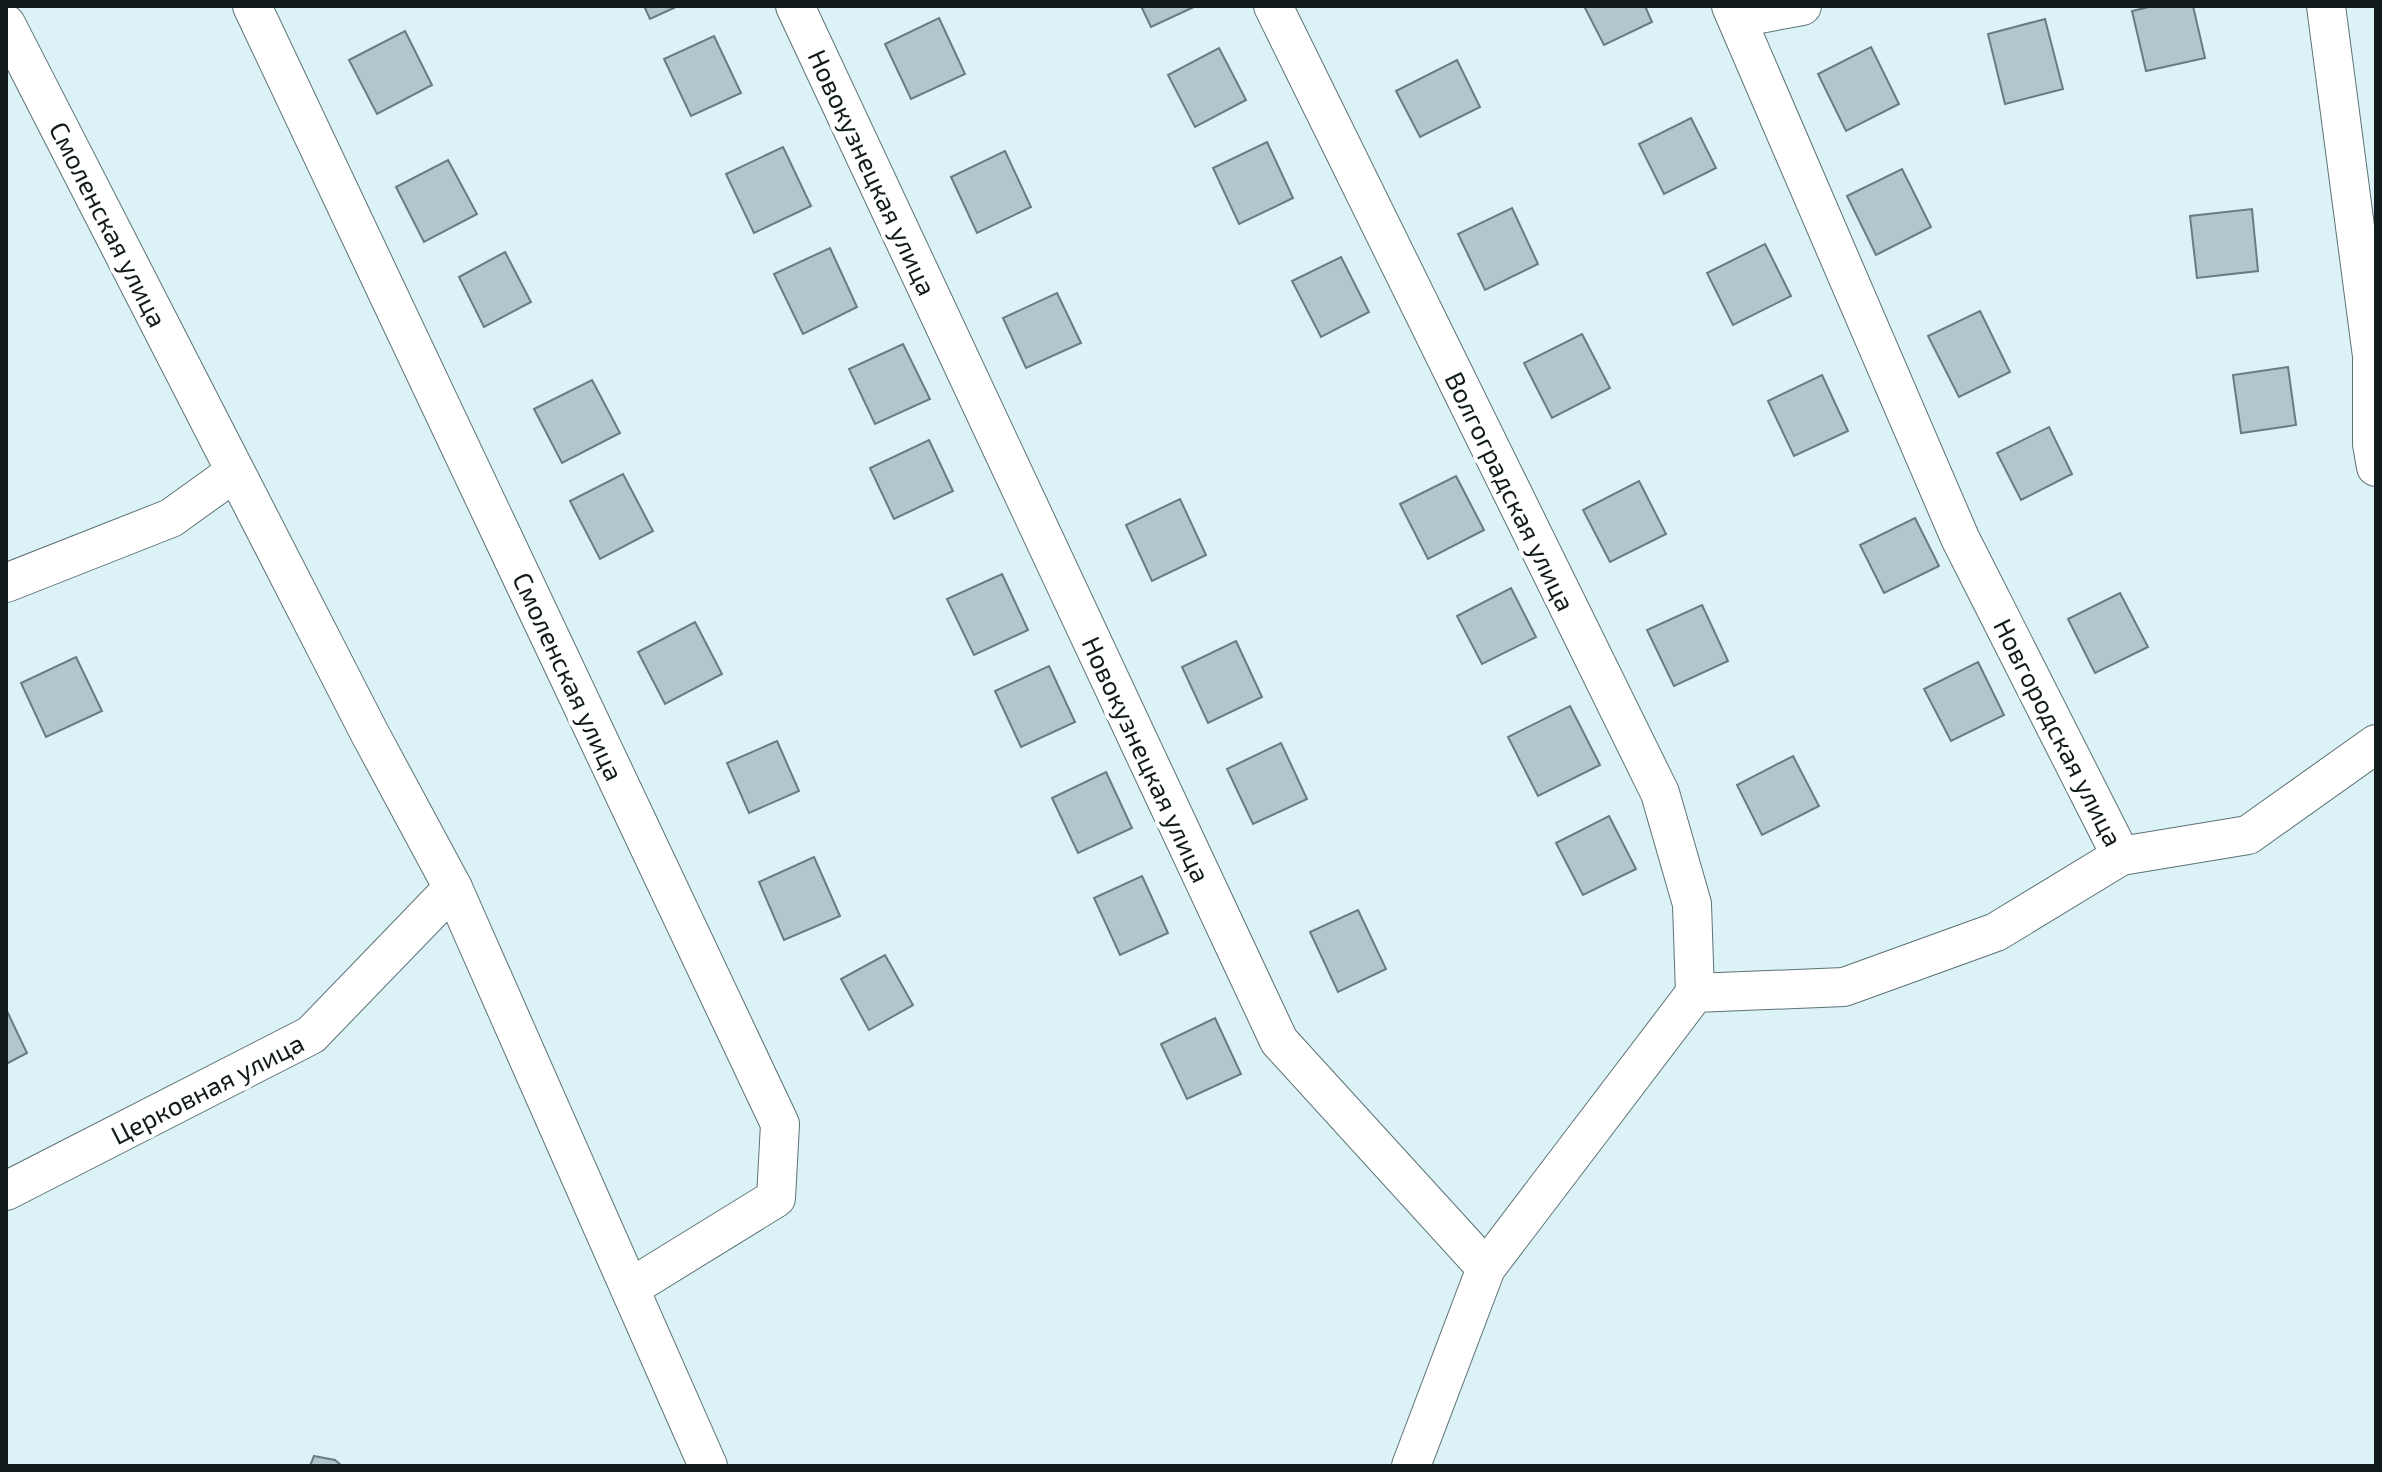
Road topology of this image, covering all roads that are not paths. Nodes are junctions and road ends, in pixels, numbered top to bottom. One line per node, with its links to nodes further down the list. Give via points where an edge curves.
1 (252, 6): 18 (street, Смоленская улица, via 780,1124 776,1198)
2 (795, 6): 17 (street, Новокузнецкая улица, via 1279,1041)
3 (1273, 6): 15 (street, Волгоградская улица, via 1660,793 1692,904)
4 (1802, 6): 6 (street)
5 (2326, 6): 8 (street)
6 (1734, 12): 13 (street, Новгородская улица, via 1960,538)
7 (6, 24): 10 (street, Смоленская улица)
8 (2374, 356): 9 (street)
9 (2376, 467)
10 (235, 472): 11 (street, via 171,518); 14 (street, Смоленская улица)
11 (6, 583)
12 (2376, 744): 13 (street, via 2248,835)
13 (2121, 856): 15 (street, Новгородская улица, via 1996,932 1844,987)
14 (453, 888): 16 (street, Церковная улица, via 311,1035); 18 (street, Смоленская улица)
15 (1695, 993): 17 (street)
16 (6, 1191)
17 (1486, 1268): 20 (street)
18 (630, 1288): 19 (street, Смоленская улица)
19 (708, 1466)
20 (1411, 1466)

